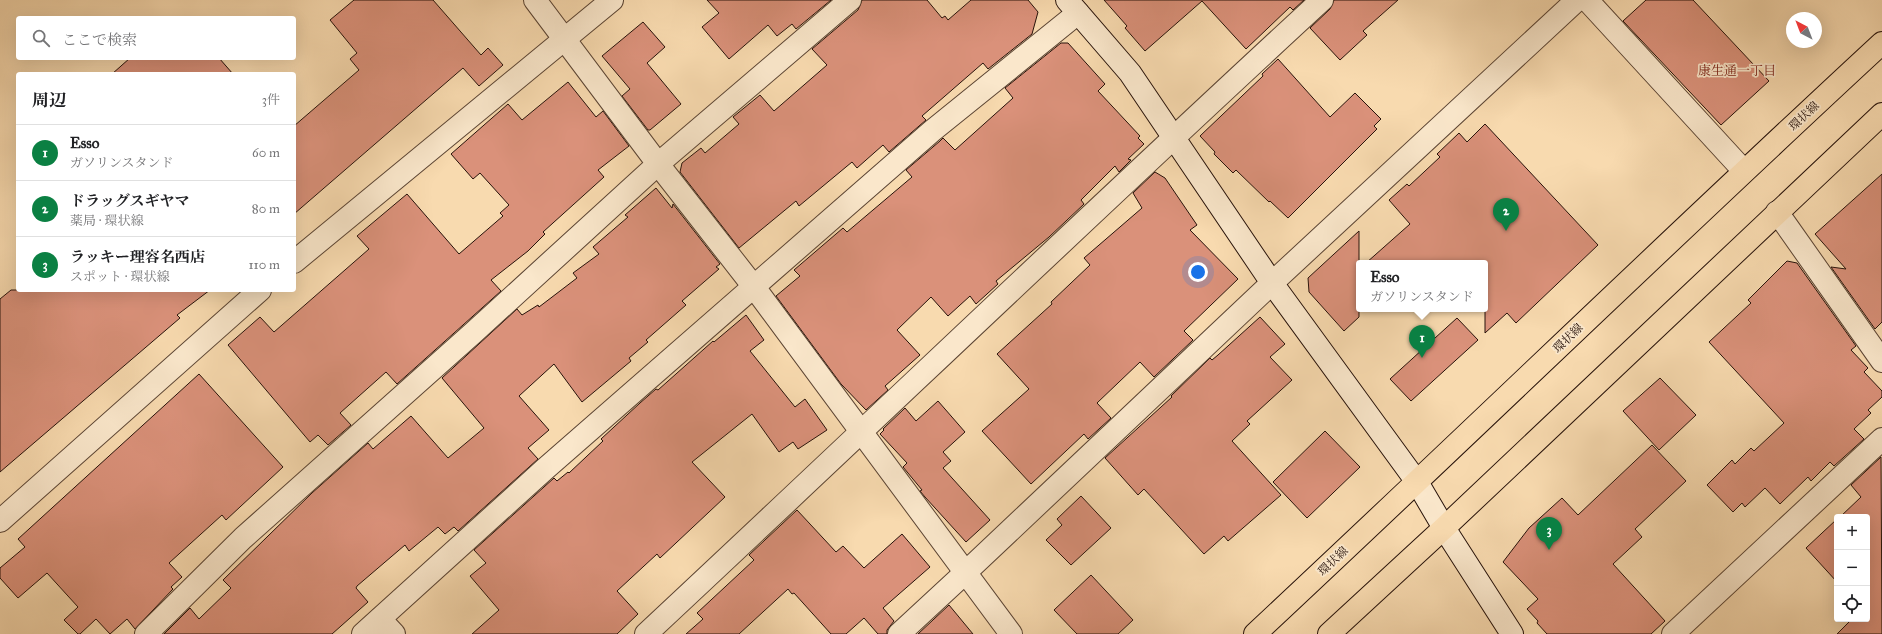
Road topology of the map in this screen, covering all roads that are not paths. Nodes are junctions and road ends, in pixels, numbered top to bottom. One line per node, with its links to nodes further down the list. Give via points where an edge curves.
1 (535, 0): 8 (street)
2 (612, 0): 8 (street)
3 (850, 0): 12 (street)
4 (1322, 0): 11 (street)
5 (1577, 0): 16 (street)
6 (1587, 0): 13 (street)
7 (1073, 6): 11 (street, via 1130,73); 17 (street)
8 (565, 40): 12 (street); 15 (street)
9 (1882, 43): 13 (main road, 環状線)
10 (1882, 114): 14 (main road)
11 (1174, 137): 16 (street); 20 (street)
12 (658, 164): 17 (street); 27 (street, via 473,334 243,538)
13 (1744, 171): 22 (main road, 環状線)
14 (1777, 212): 19 (street); 24 (main road)
15 (296, 260)
16 (1272, 283): 22 (street); 25 (street)
17 (754, 287): 20 (street); 26 (street, via 544,469)
18 (258, 292): 23 (street)
19 (1882, 361)
20 (863, 432): 25 (street); 29 (street)
21 (1882, 439): 35 (street)
22 (1417, 482): 24 (street); 32 (main road, 環状線)
23 (0, 520)
24 (1444, 528): 33 (main road); 34 (street)
25 (966, 572): 30 (street); 31 (street)
26 (387, 626): 28 (street)
27 (146, 634)
28 (363, 634)
29 (646, 634)
30 (899, 634)
31 (1011, 634)
32 (1255, 634)
33 (1329, 634)
34 (1512, 634)
35 (1673, 634)

